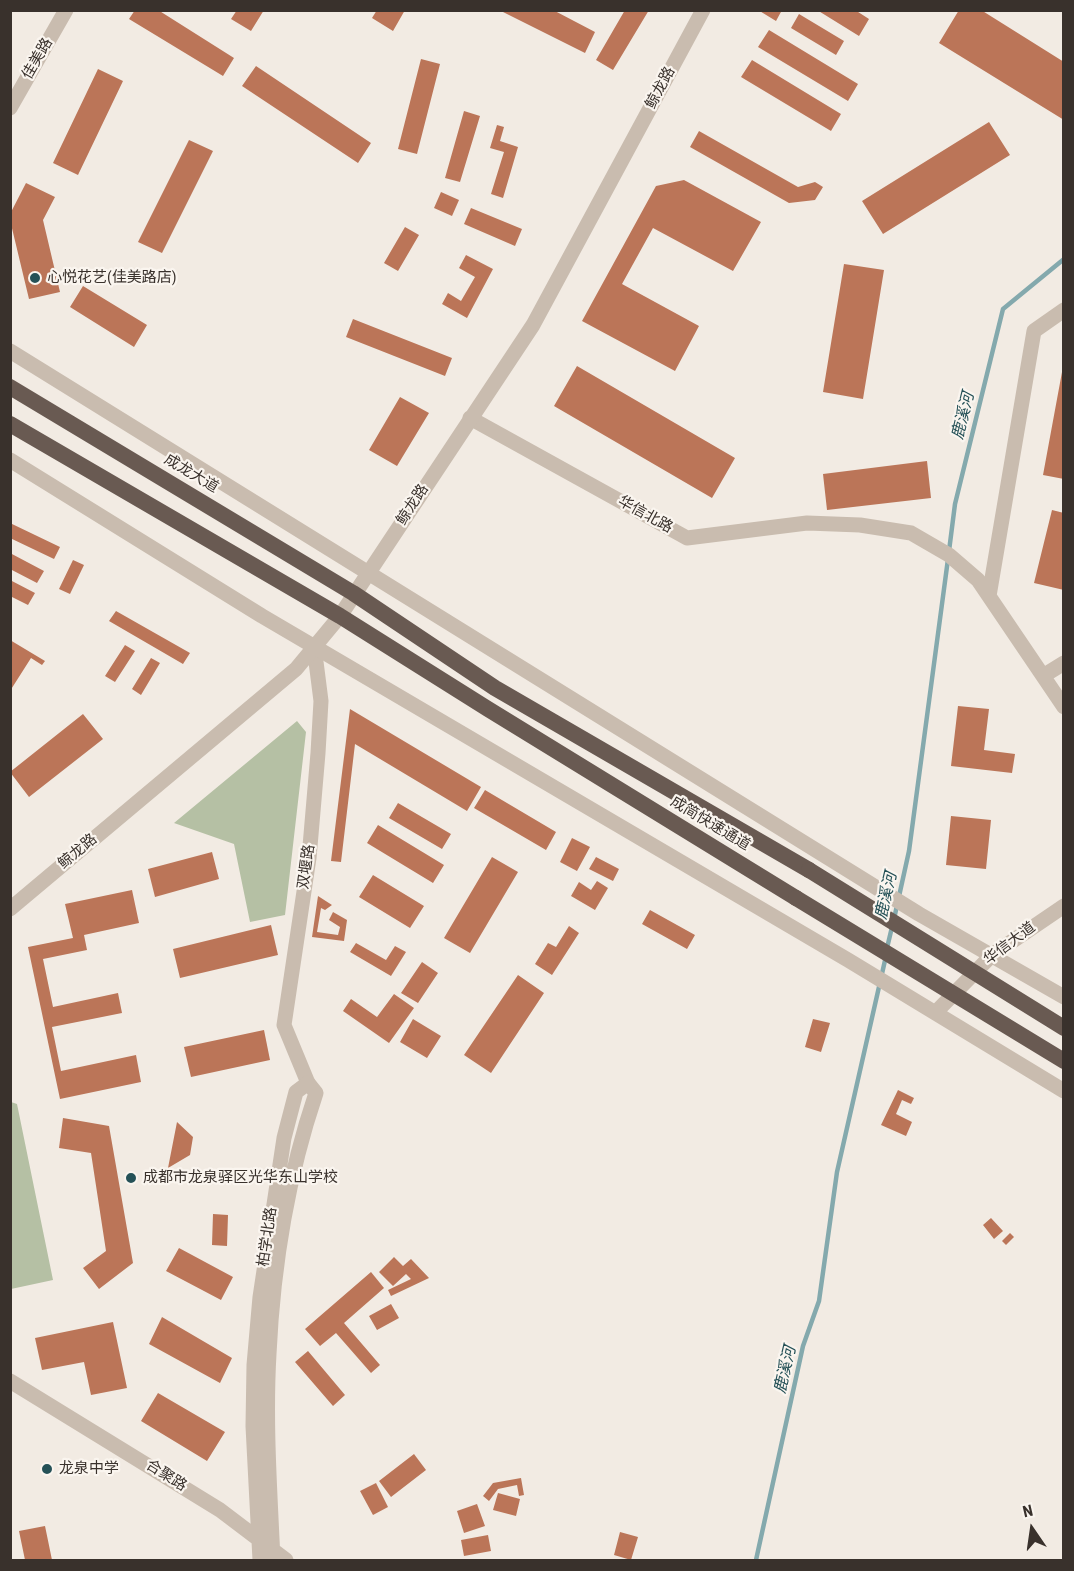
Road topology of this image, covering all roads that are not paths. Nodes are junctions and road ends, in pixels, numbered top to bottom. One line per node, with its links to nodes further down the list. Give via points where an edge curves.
1 (66, 10): 3 (street, 佳美路)
2 (703, 10): 7 (street, 鲸龙路, via 533,325)
3 (10, 108)
4 (1064, 310): 12 (street, via 1034,331)
5 (10, 351): 10 (street)
6 (10, 387): 11 (highway, 成龙大道)
7 (470, 418): 10 (street, 鲸龙路); 12 (street, 华信北路, via 687,538 807,523 860,525 911,533 949,555 978,580)
8 (10, 424): 13 (highway)
9 (10, 460): 14 (street)
10 (369, 572): 11 (street, 鲸龙路); 20 (street, via 919,914)
11 (353, 593): 13 (street, 鲸龙路); 23 (highway, 成简快速通道, bridge, via 495,688 809,870)
12 (989, 596): 16 (street)
13 (340, 615): 14 (street, 鲸龙路); 24 (highway, 成简快速通道, bridge, via 488,710)
14 (314, 646): 19 (street, 鲸龙路, via 296,669); 22 (street); 25 (street, 双堰路, via 321,701 317,765 309,858 284,1025)
15 (1064, 663): 16 (street)
16 (1043, 676): 17 (street)
17 (1064, 707)
18 (1064, 906): 20 (street, 华信大道)
19 (10, 909)
20 (992, 955): 21 (street); 22 (street, 华信大道)
21 (1064, 998)
22 (935, 1013): 26 (street)
23 (1064, 1028)
24 (1064, 1061)
25 (308, 1083): 28 (street, 柏学北路, via 296,1092 284,1138 260,1297 253,1426); 29 (street, 柏学北路, via 316,1093 304,1129 284,1226 269,1354)
26 (1064, 1091)
27 (10, 1381): 28 (street, 合聚路, via 220,1510)
28 (259, 1540): 29 (street, 合聚路); 30 (street, 柏学北路)
29 (273, 1556): 31 (street, 合聚路)
30 (260, 1560)
31 (286, 1560)

